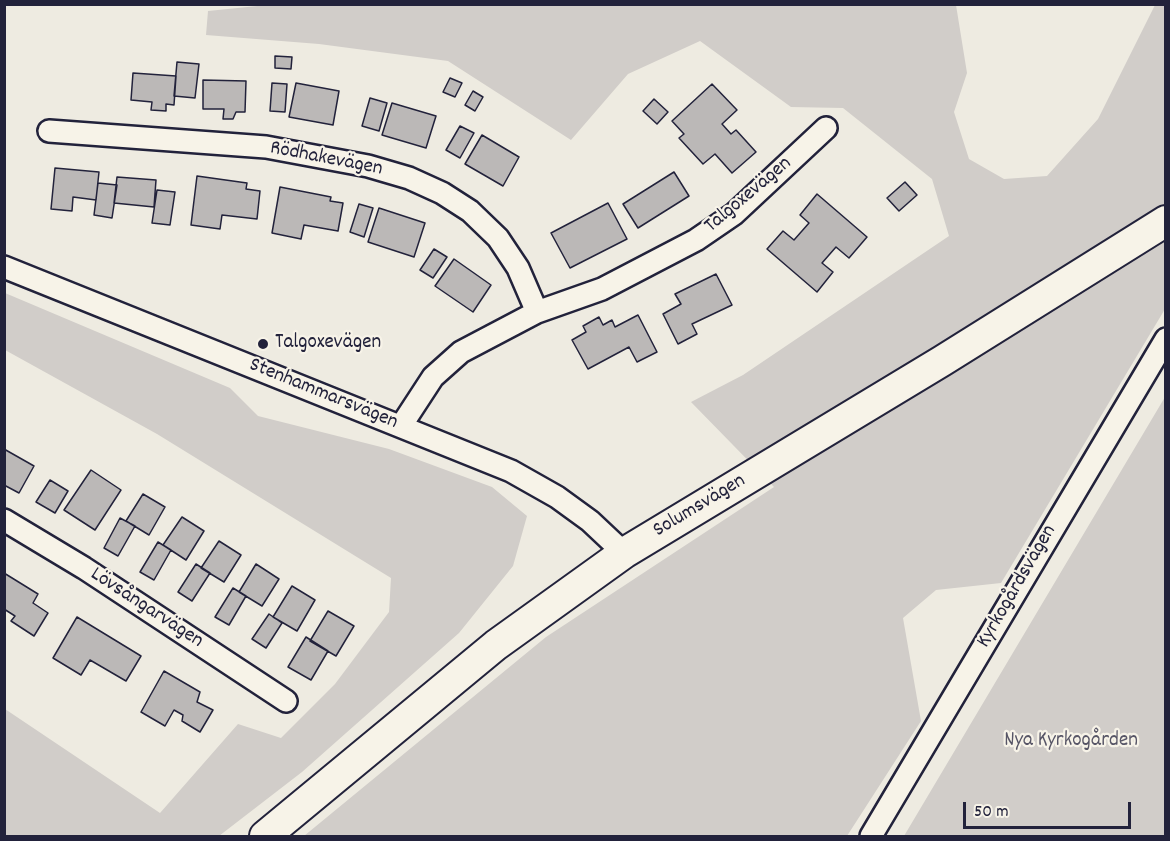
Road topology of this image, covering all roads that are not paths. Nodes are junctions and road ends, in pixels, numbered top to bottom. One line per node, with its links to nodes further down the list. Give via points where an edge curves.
1 (826, 128): 5 (street, Talgoxevägen, via 734,214 696,240 602,289)
2 (50, 131): 5 (street, Rödhakevägen, via 266,147 368,166 409,178 460,205 498,238 518,268)
3 (1166, 220): 9 (main road, Solumsvägen)
4 (4, 267): 7 (street, Stenhammarsvägen)
5 (537, 312): 7 (street, Talgoxevägen, via 453,359 424,388)
6 (1166, 339): 12 (street, Kyrkogårdsvägen)
7 (401, 426): 9 (street, Stenhammarsvägen, via 511,471 557,497)
8 (4, 520): 10 (street, Lövsångarvägen)
9 (624, 553): 11 (main road, Solumsvägen, via 496,645)
10 (286, 701)
11 (265, 837)
12 (871, 837)

